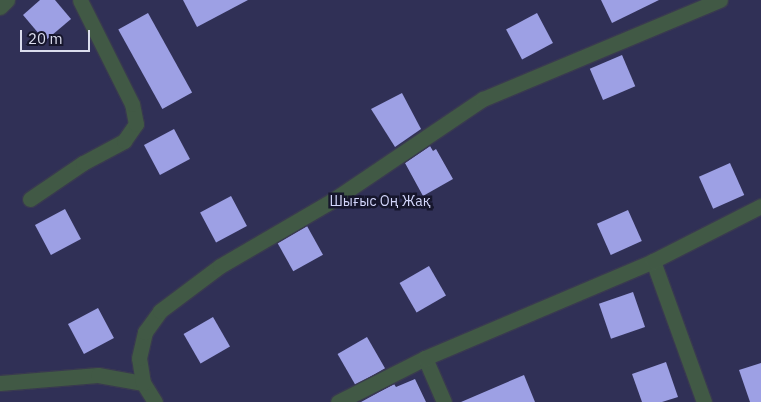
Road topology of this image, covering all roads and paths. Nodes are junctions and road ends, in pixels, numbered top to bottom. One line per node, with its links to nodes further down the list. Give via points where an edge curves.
1 (7, 0): 4 (lane)
2 (80, 0): 5 (lane, via 132,104 136,124 124,142 83,163)
3 (720, 0): 10 (lane, via 483,99 333,200 220,266 160,311 145,332 138,358)
4 (0, 7)
5 (30, 199)
6 (761, 206): 7 (lane)
7 (653, 261): 8 (lane); 14 (lane)
8 (425, 358): 12 (lane); 13 (lane)
9 (0, 383): 10 (lane, via 98,375)
10 (143, 383): 11 (lane)
11 (155, 402)
12 (338, 402)
13 (444, 402)
14 (704, 402)

